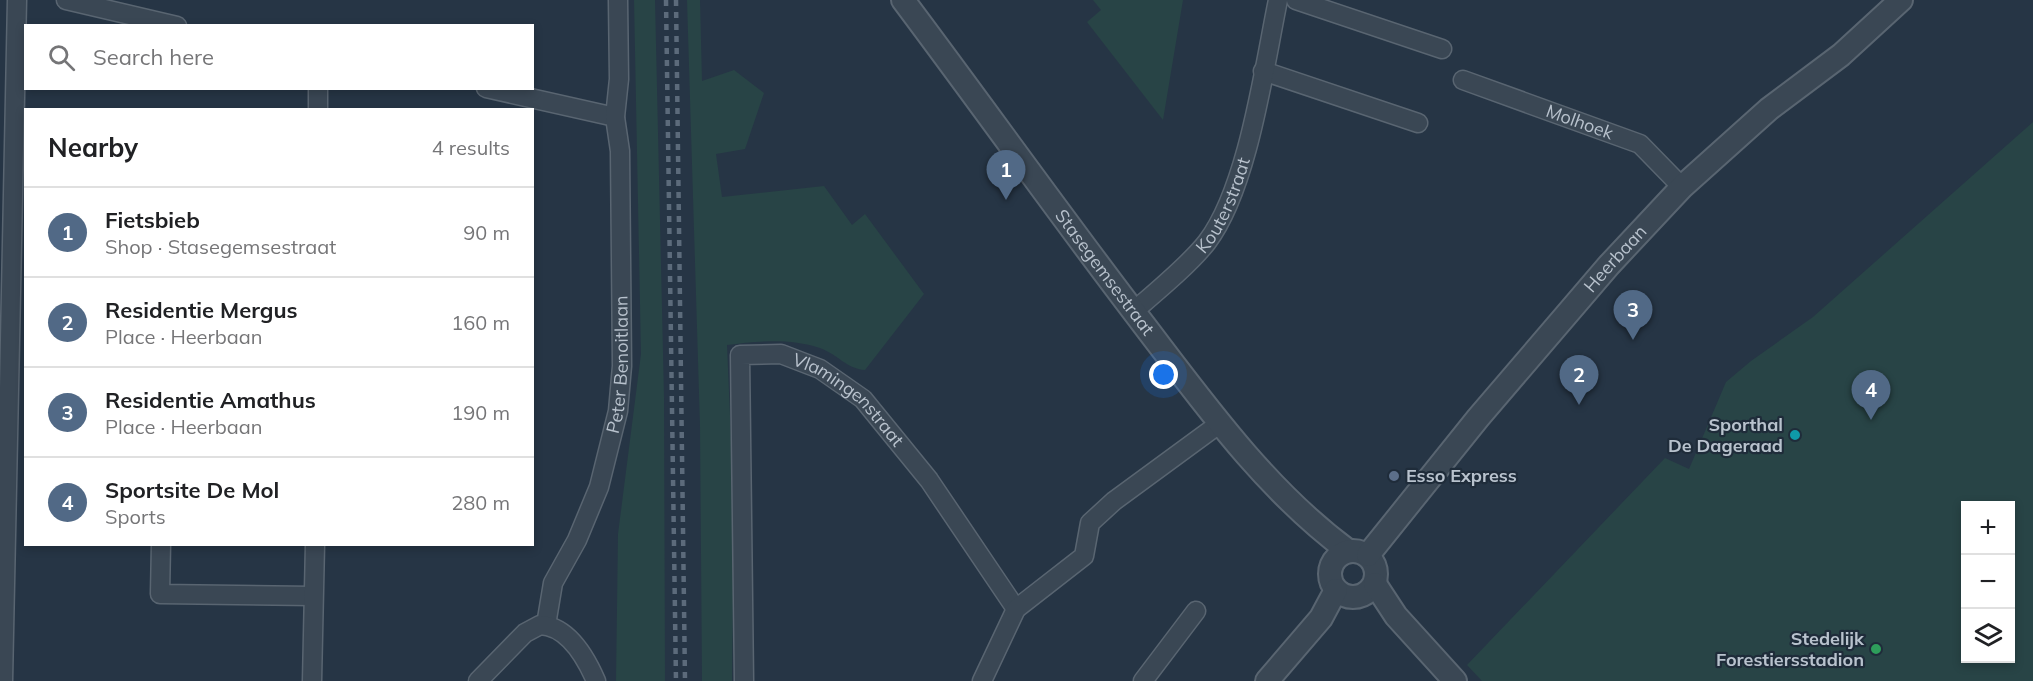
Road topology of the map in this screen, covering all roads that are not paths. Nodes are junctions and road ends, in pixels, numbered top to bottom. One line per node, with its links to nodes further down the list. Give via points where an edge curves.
1 (17, 0): 28 (street)
2 (66, 0): 8 (street)
3 (618, 0): 15 (street, Peter Benoitlaan, via 619,79)
4 (903, 0): 18 (street, Stasegemsestraat)
5 (1278, 0): 10 (street, Kouterstraat)
6 (1296, 0): 9 (street)
7 (1901, 0): 17 (street, Heerbaan)
8 (168, 24)
9 (1442, 49)
10 (1263, 71): 16 (street); 18 (street, Kouterstraat, via 1233,195 1207,242)
11 (1463, 80): 17 (street, Molhoek, via 1640,144)
12 (318, 90): 14 (street)
13 (495, 90): 15 (street)
14 (318, 108)
15 (615, 117): 27 (street, Peter Benoitlaan, via 620,152 622,281 618,411 599,487 551,588)
16 (1418, 123)
17 (1682, 187): 22 (street, Heerbaan, via 1609,265 1478,418)
18 (1134, 311): 19 (street, Stasegemsestraat)
19 (1219, 424): 22 (street, Stasegemsestraat); 25 (street, via 1114,501 1090,523 1084,556)
20 (161, 546): 24 (street, via 160,594)
21 (315, 546): 24 (street)
22 (1350, 555): 23 (street, Stasegemsestraat, via 1375,564); 23 (street, via 1329,572 1330,581)
23 (1356, 591): 35 (street, via 1321,618); 36 (street, via 1396,616)
24 (313, 596): 29 (street)
25 (1016, 609): 32 (street, Vlamingenstraat, via 929,480 863,399 820,369 781,354 740,355); 33 (street)
26 (1196, 610): 34 (street)
27 (546, 625): 30 (street, via 525,633); 31 (street, via 563,632)
28 (3, 681)
29 (312, 681)
30 (478, 681)
31 (596, 681)
32 (744, 681)
33 (982, 681)
34 (1143, 681)
35 (1267, 681)
36 (1455, 681)

